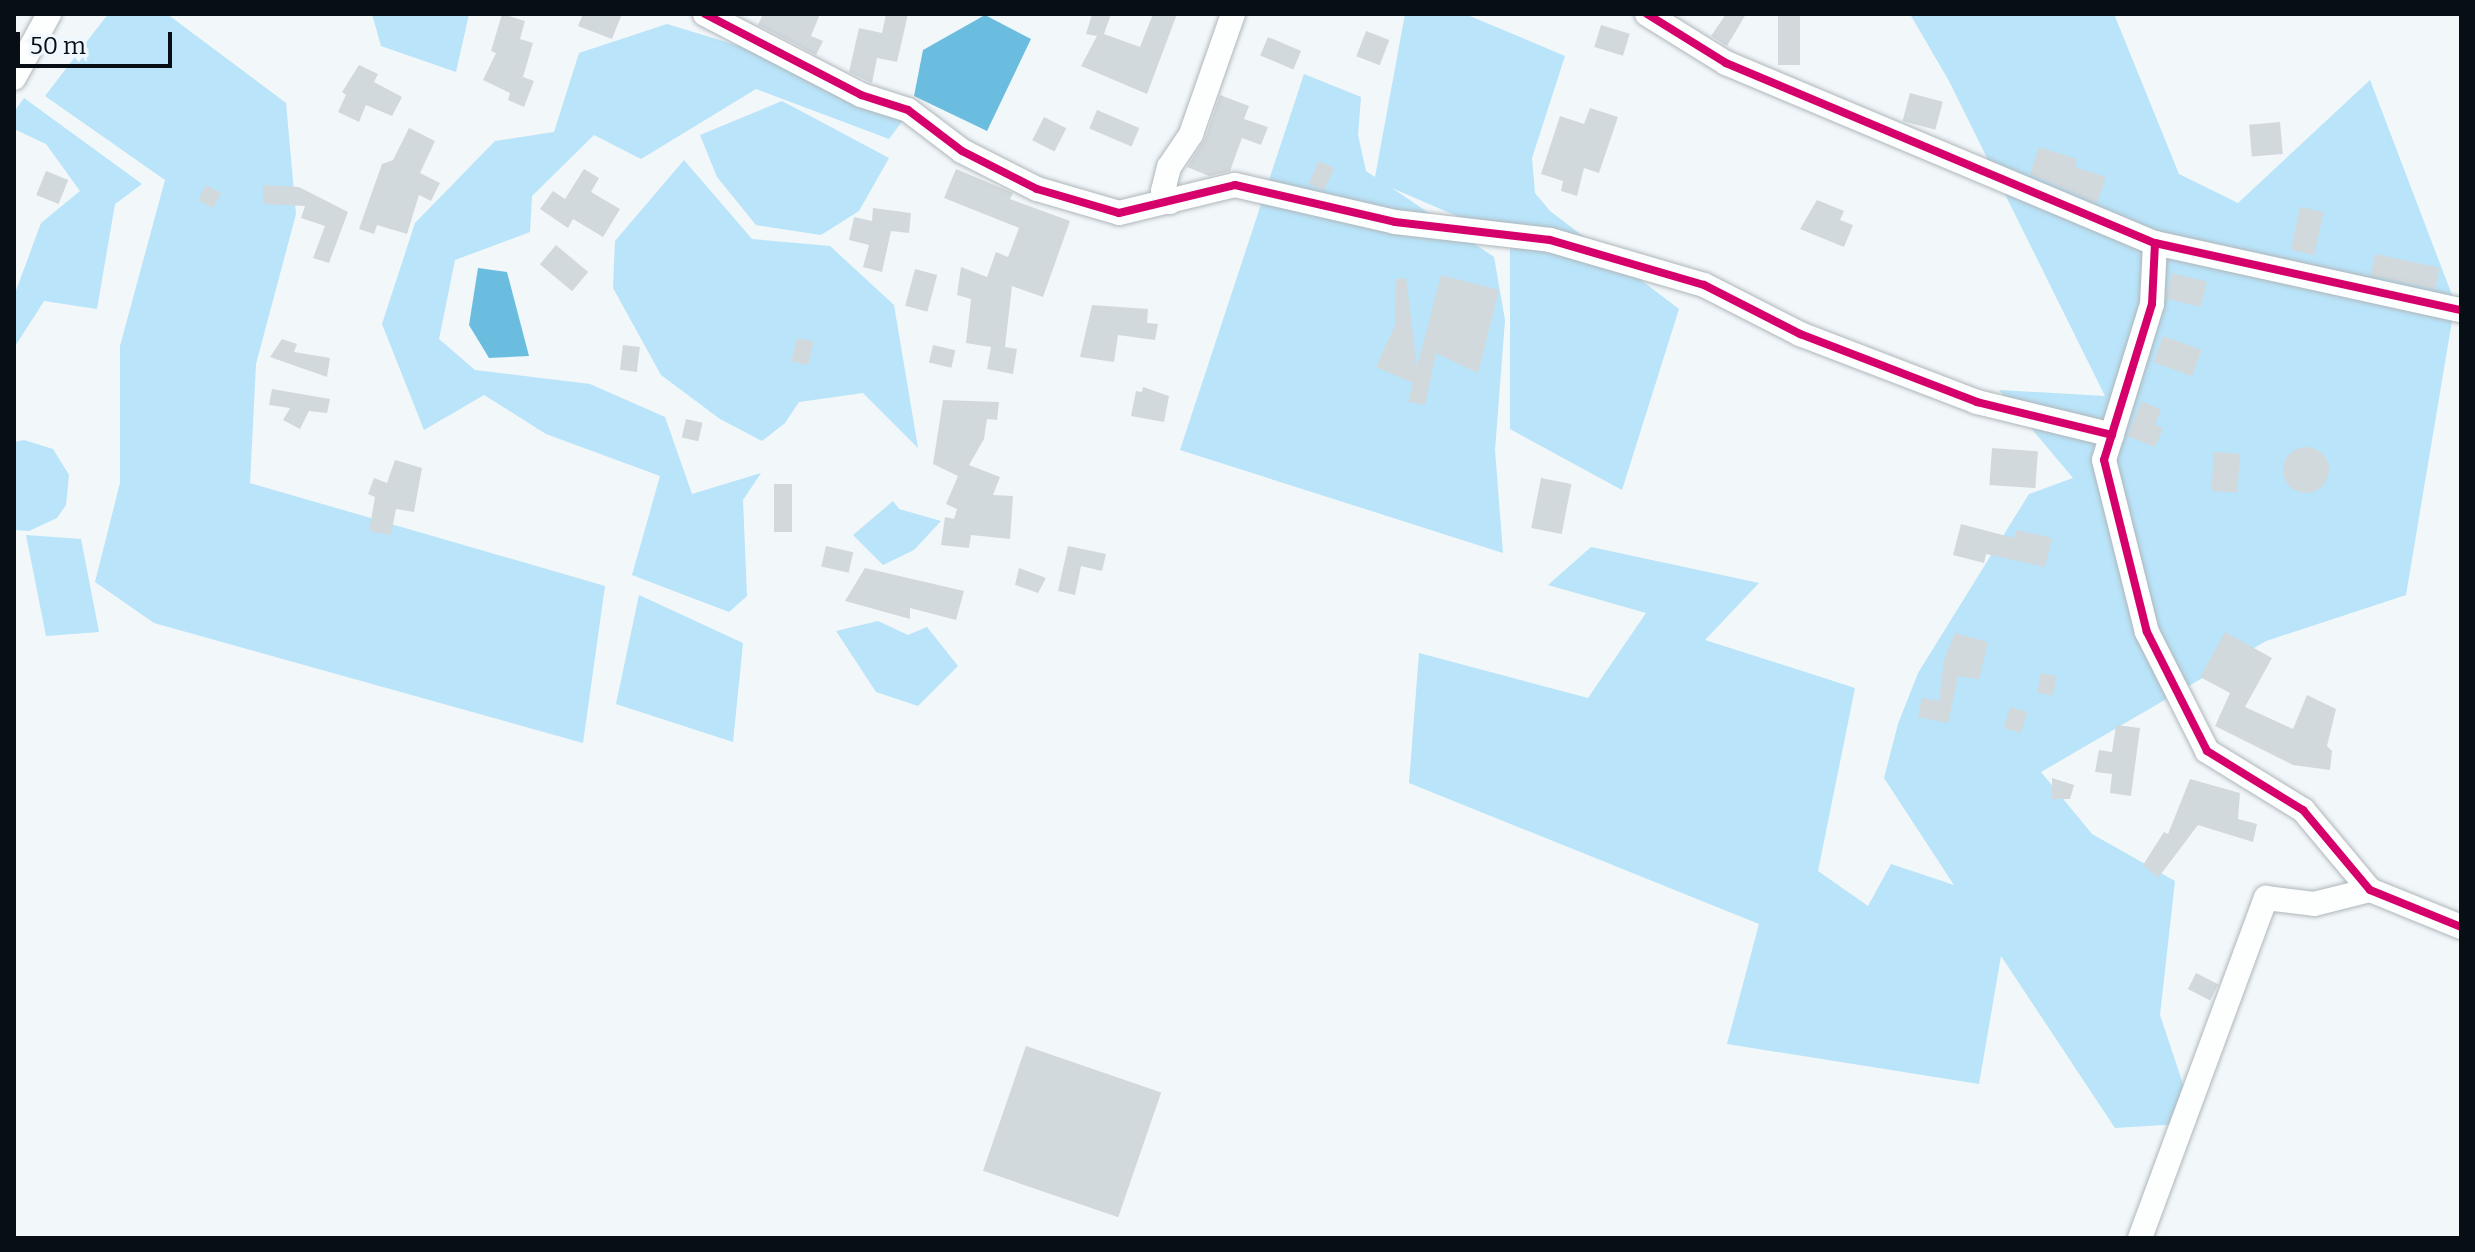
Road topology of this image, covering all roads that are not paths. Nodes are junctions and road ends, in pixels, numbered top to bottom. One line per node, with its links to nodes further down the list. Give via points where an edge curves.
1 (49, 14): 5 (street)
2 (705, 14): 6 (street, via 861,95 908,110 962,151 1037,189 1119,213)
3 (1233, 14): 6 (street, via 1191,134 1169,167 1163,191)
4 (1647, 14): 7 (street, via 1726,63)
5 (14, 78)
6 (1170, 202): 9 (street, via 1235,185 1395,222 1550,240 1704,285 1800,334 1977,402)
7 (2155, 243): 8 (street); 9 (street, via 2152,304)
8 (2461, 310)
9 (2112, 435): 10 (street, via 2104,460 2147,632 2207,751 2303,810)
10 (2370, 890): 11 (street); 12 (street, via 2314,904 2266,898)
11 (2461, 927)
12 (2140, 1238)

